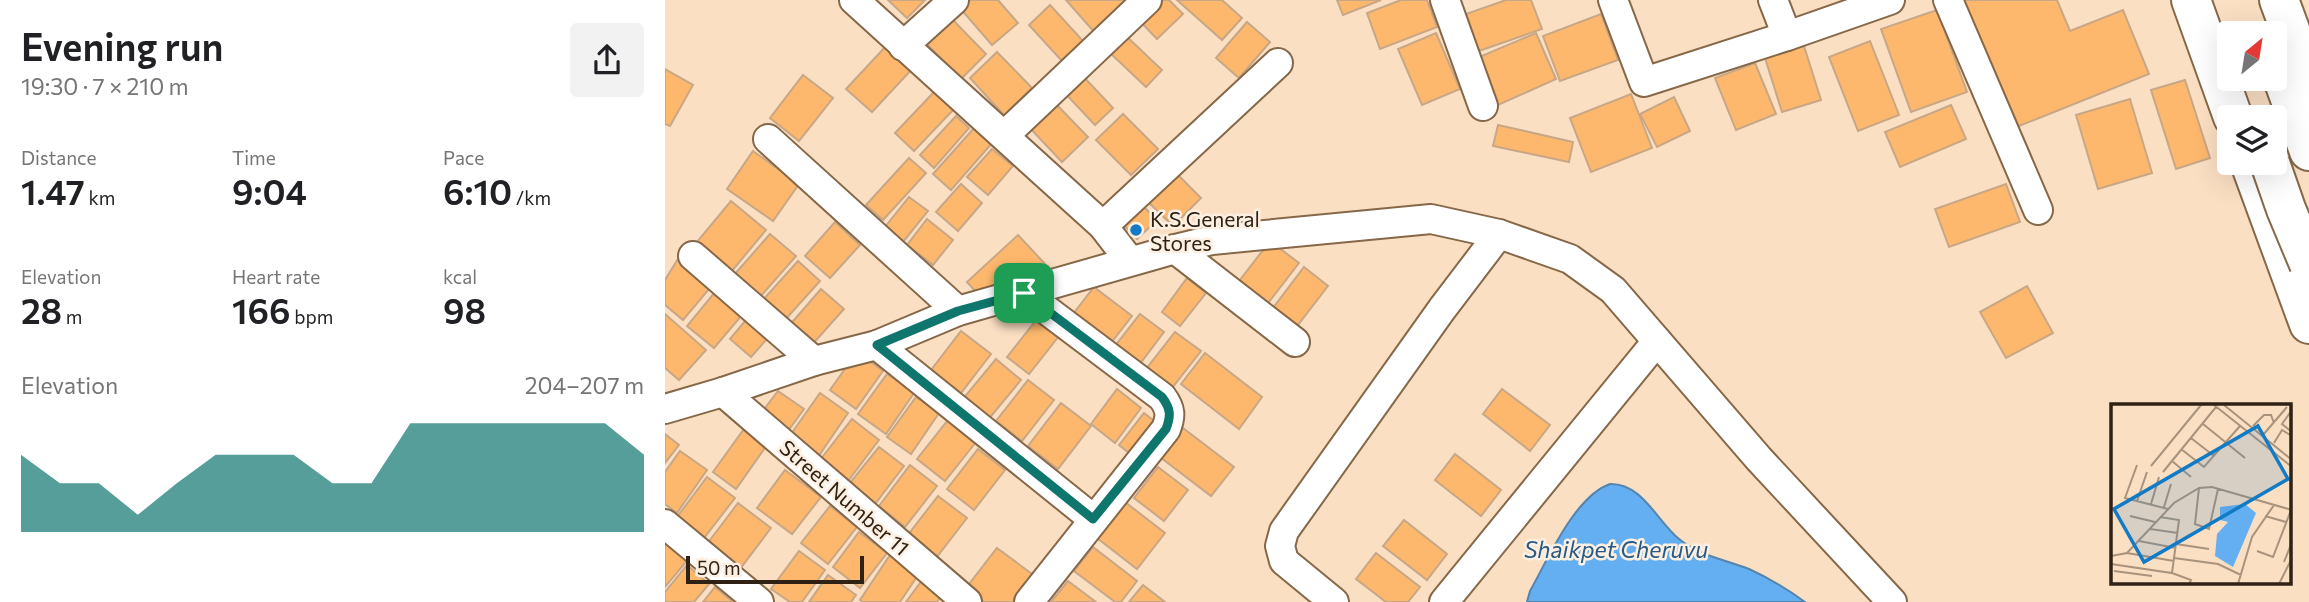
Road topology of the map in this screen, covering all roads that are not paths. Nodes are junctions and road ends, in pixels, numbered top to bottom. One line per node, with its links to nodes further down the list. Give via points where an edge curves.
1 (854, 0): 16 (street)
2 (954, 0): 16 (street)
3 (1147, 0): 22 (street)
4 (1445, 0): 21 (street)
5 (1613, 0): 15 (street, via 1644,82)
6 (1773, 0): 15 (street)
7 (1890, 0): 15 (street)
8 (1948, 0): 27 (street)
9 (2191, 0): 20 (main road)
10 (2217, 0): 13 (main road)
11 (2254, 0): 14 (main road)
12 (2279, 0): 18 (main road)
13 (2224, 21)
14 (2262, 21)
15 (1787, 36)
16 (903, 46): 22 (street)
17 (1278, 62): 28 (street)
18 (2309, 81)
19 (2287, 90): 24 (main road)
20 (2229, 105)
21 (1483, 106)
22 (1005, 135): 28 (street)
23 (768, 139): 35 (street)
24 (2309, 151)
25 (2257, 175): 32 (main road)
26 (2274, 175): 32 (main road, bridge)
27 (2038, 210)
28 (1103, 226): 33 (street)
29 (1499, 234): 30 (street, via 1431,219 1212,240); 37 (street, via 1570,259 1613,290); 48 (street, via 1284,531 1280,546 1284,561)
30 (1175, 249): 33 (street); 38 (street)
31 (693, 256): 40 (street)
32 (2301, 256): 36 (main road)
33 (1129, 261): 34 (street)
34 (1024, 293): 35 (street); 43 (street, via 1168,405 1166,429)
35 (958, 311): 39 (street)
36 (2309, 324)
37 (1657, 341): 49 (street); 50 (street)
38 (1295, 342)
39 (877, 345): 40 (street); 43 (street)
40 (814, 360): 41 (street)
41 (723, 392): 42 (street); 46 (street, Street Number 11)
42 (665, 409)
43 (1093, 519): 47 (street)
44 (665, 524): 45 (street)
45 (759, 602)
46 (967, 602)
47 (1029, 602)
48 (1334, 602)
49 (1444, 602)
50 (1892, 602)

